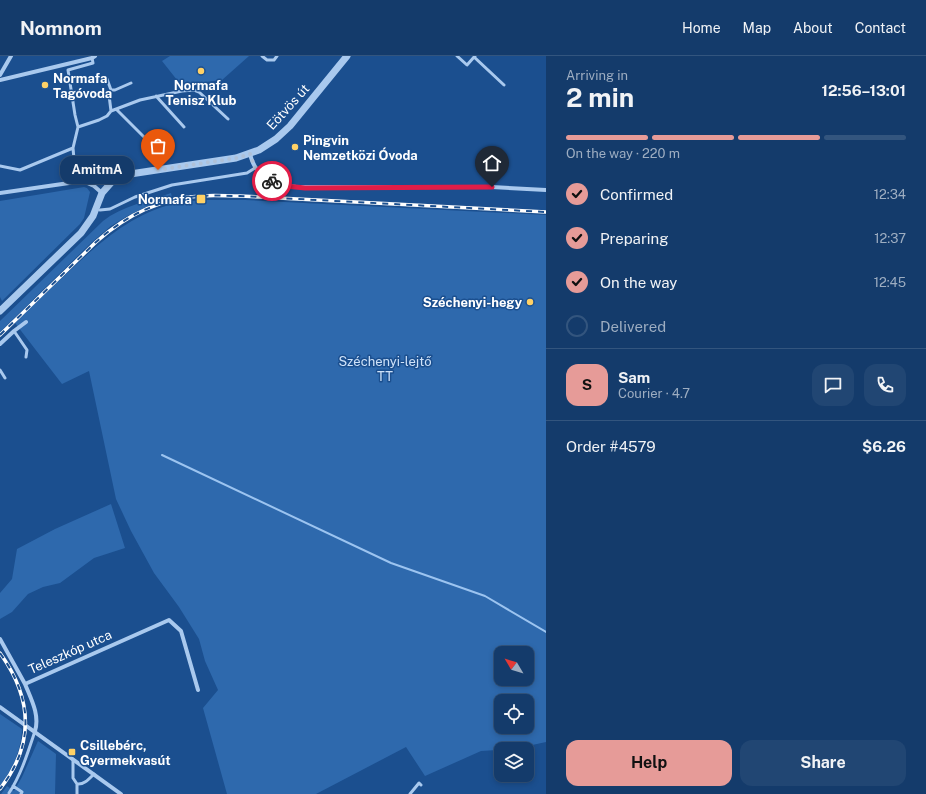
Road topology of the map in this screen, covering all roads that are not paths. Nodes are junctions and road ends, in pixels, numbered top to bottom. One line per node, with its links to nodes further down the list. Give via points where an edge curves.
1 (11, 56): 8 (street)
2 (262, 56): 3 (lane, via 267,60 274,60)
3 (277, 56)
4 (347, 56): 22 (street, Eötvös út, via 287,130 268,145)
5 (458, 56): 6 (lane, via 467,65)
6 (474, 56): 12 (lane)
7 (94, 57): 10 (street); 18 (lane, via 94,63 68,70)
8 (0, 75)
9 (106, 79): 13 (lane)
10 (0, 80)
11 (131, 83): 13 (lane)
12 (504, 85)
13 (111, 90): 16 (lane)
14 (156, 96): 15 (lane); 17 (lane, via 194,90); 19 (lane)
15 (117, 110): 16 (lane); 20 (lane)
16 (111, 111): 18 (lane, via 99,120)
17 (228, 119)
18 (78, 127): 21 (lane)
19 (184, 127)
20 (144, 137)
21 (73, 148): 23 (lane, via 20,170); 27 (lane)
22 (250, 154): 24 (street); 25 (street, Eötvös út, via 220,161)
23 (0, 166)
24 (255, 168): 28 (street, via 272,181 296,187 492,187); 31 (lane, via 246,173 172,185 150,191 110,209)
25 (117, 176): 26 (street, Eötvös út); 30 (street)
26 (82, 180): 27 (street, Eötvös út); 30 (street)
27 (76, 182): 29 (street, Eötvös út)
28 (546, 190)
29 (0, 193)
30 (102, 193): 32 (street, via 93,216 81,233)
31 (100, 210)
32 (0, 311)
33 (26, 322): 34 (street)
34 (14, 331): 35 (street); 36 (lane, via 27,350)
35 (0, 344)
36 (26, 357)
37 (0, 370): 38 (lane)
38 (5, 378)
39 (0, 639): 40 (street)
40 (25, 684): 41 (street, Teleszkóp utca, via 169,620 181,631); 43 (street, Teleszkóp utca, via 36,711)
41 (198, 690)
42 (0, 707): 43 (street)
43 (35, 731): 44 (street); 48 (lane)
44 (72, 759): 45 (street); 46 (lane, via 72,778)
45 (94, 774): 46 (lane, via 85,782); 52 (street)
46 (77, 784): 51 (lane)
47 (421, 785): 53 (lane, via 419,783)
48 (13, 786): 49 (lane); 50 (lane, via 22,792)
49 (9, 793)
50 (21, 794)
51 (77, 794)
52 (121, 794)
53 (410, 794)

